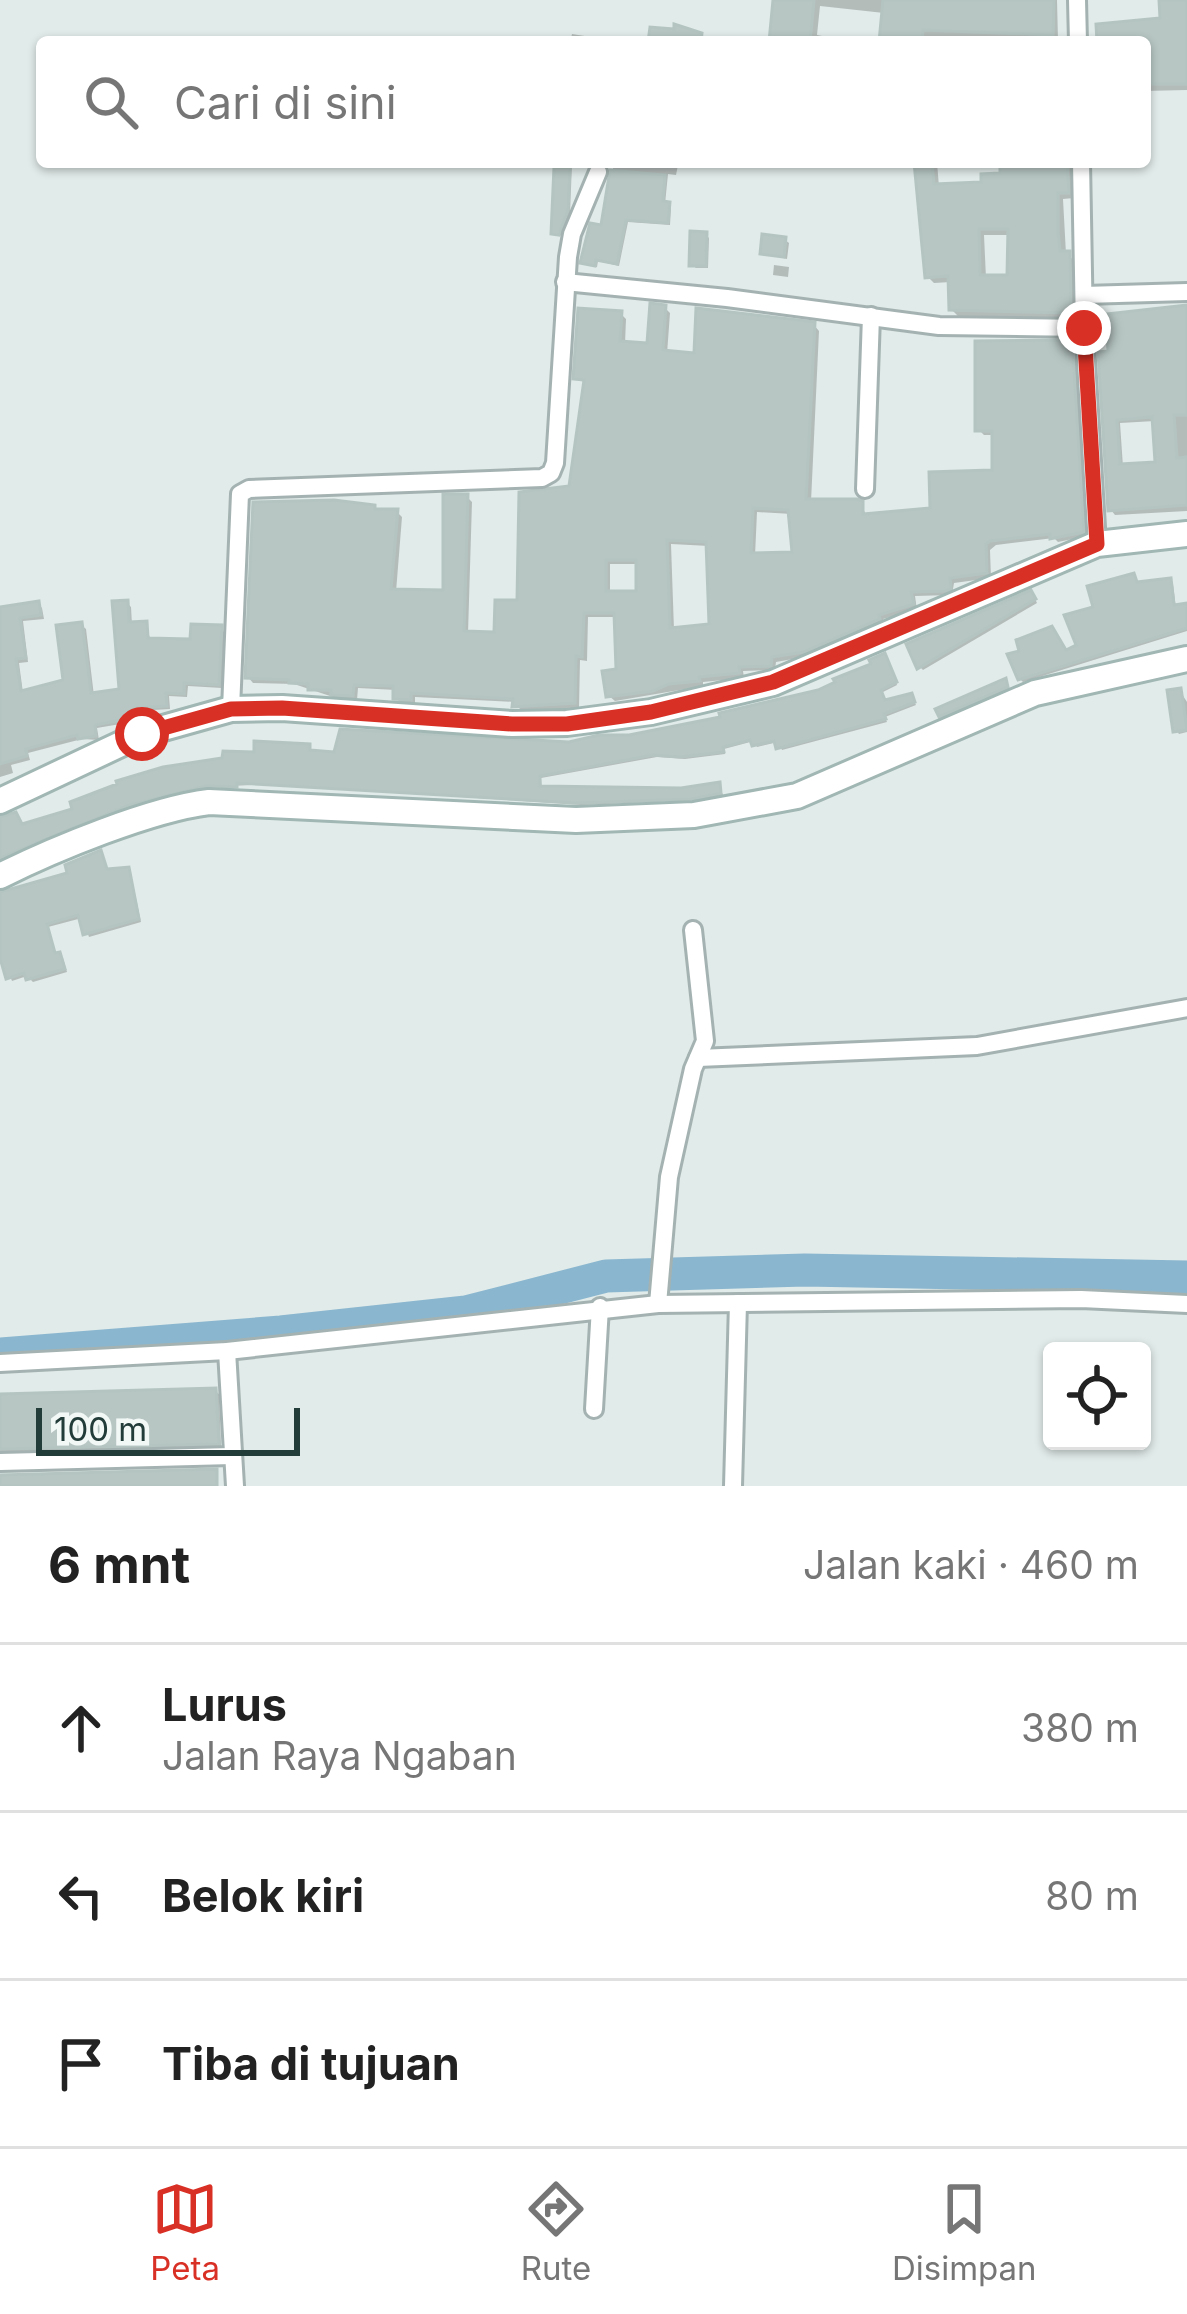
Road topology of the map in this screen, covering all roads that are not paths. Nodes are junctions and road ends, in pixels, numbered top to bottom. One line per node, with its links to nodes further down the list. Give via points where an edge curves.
1 (1078, 0): 2 (street)
2 (1078, 36)
3 (1081, 168): 7 (street)
4 (598, 172): 5 (street, via 572,234)
5 (565, 283): 8 (street); 14 (street, via 555,463 542,478 240,494)
6 (1187, 292): 7 (street)
7 (1084, 295): 9 (street)
8 (871, 316): 9 (street, via 939,326); 10 (street)
9 (1084, 328): 12 (street)
10 (865, 489)
11 (1187, 534): 12 (street)
12 (1097, 544): 14 (street, via 773,682 651,712 512,724)
13 (1187, 659): 16 (street, via 1035,693 797,796 667,818 576,820 209,802)
14 (231, 709): 15 (street, via 142,734)
15 (0, 801)
16 (0, 876)
17 (694, 930): 19 (street, via 705,1033)
18 (1187, 1008): 19 (street, via 977,1046)
19 (698, 1058): 21 (street, via 669,1177)
20 (738, 1303): 21 (street); 22 (street); 30 (street)
21 (658, 1304): 23 (street)
22 (1187, 1304)
23 (600, 1307): 24 (street); 26 (street)
24 (227, 1352): 25 (street); 27 (street)
25 (0, 1363)
26 (594, 1409)
27 (232, 1456): 28 (street); 29 (street)
28 (0, 1462)
29 (235, 1486)
30 (734, 1486)

